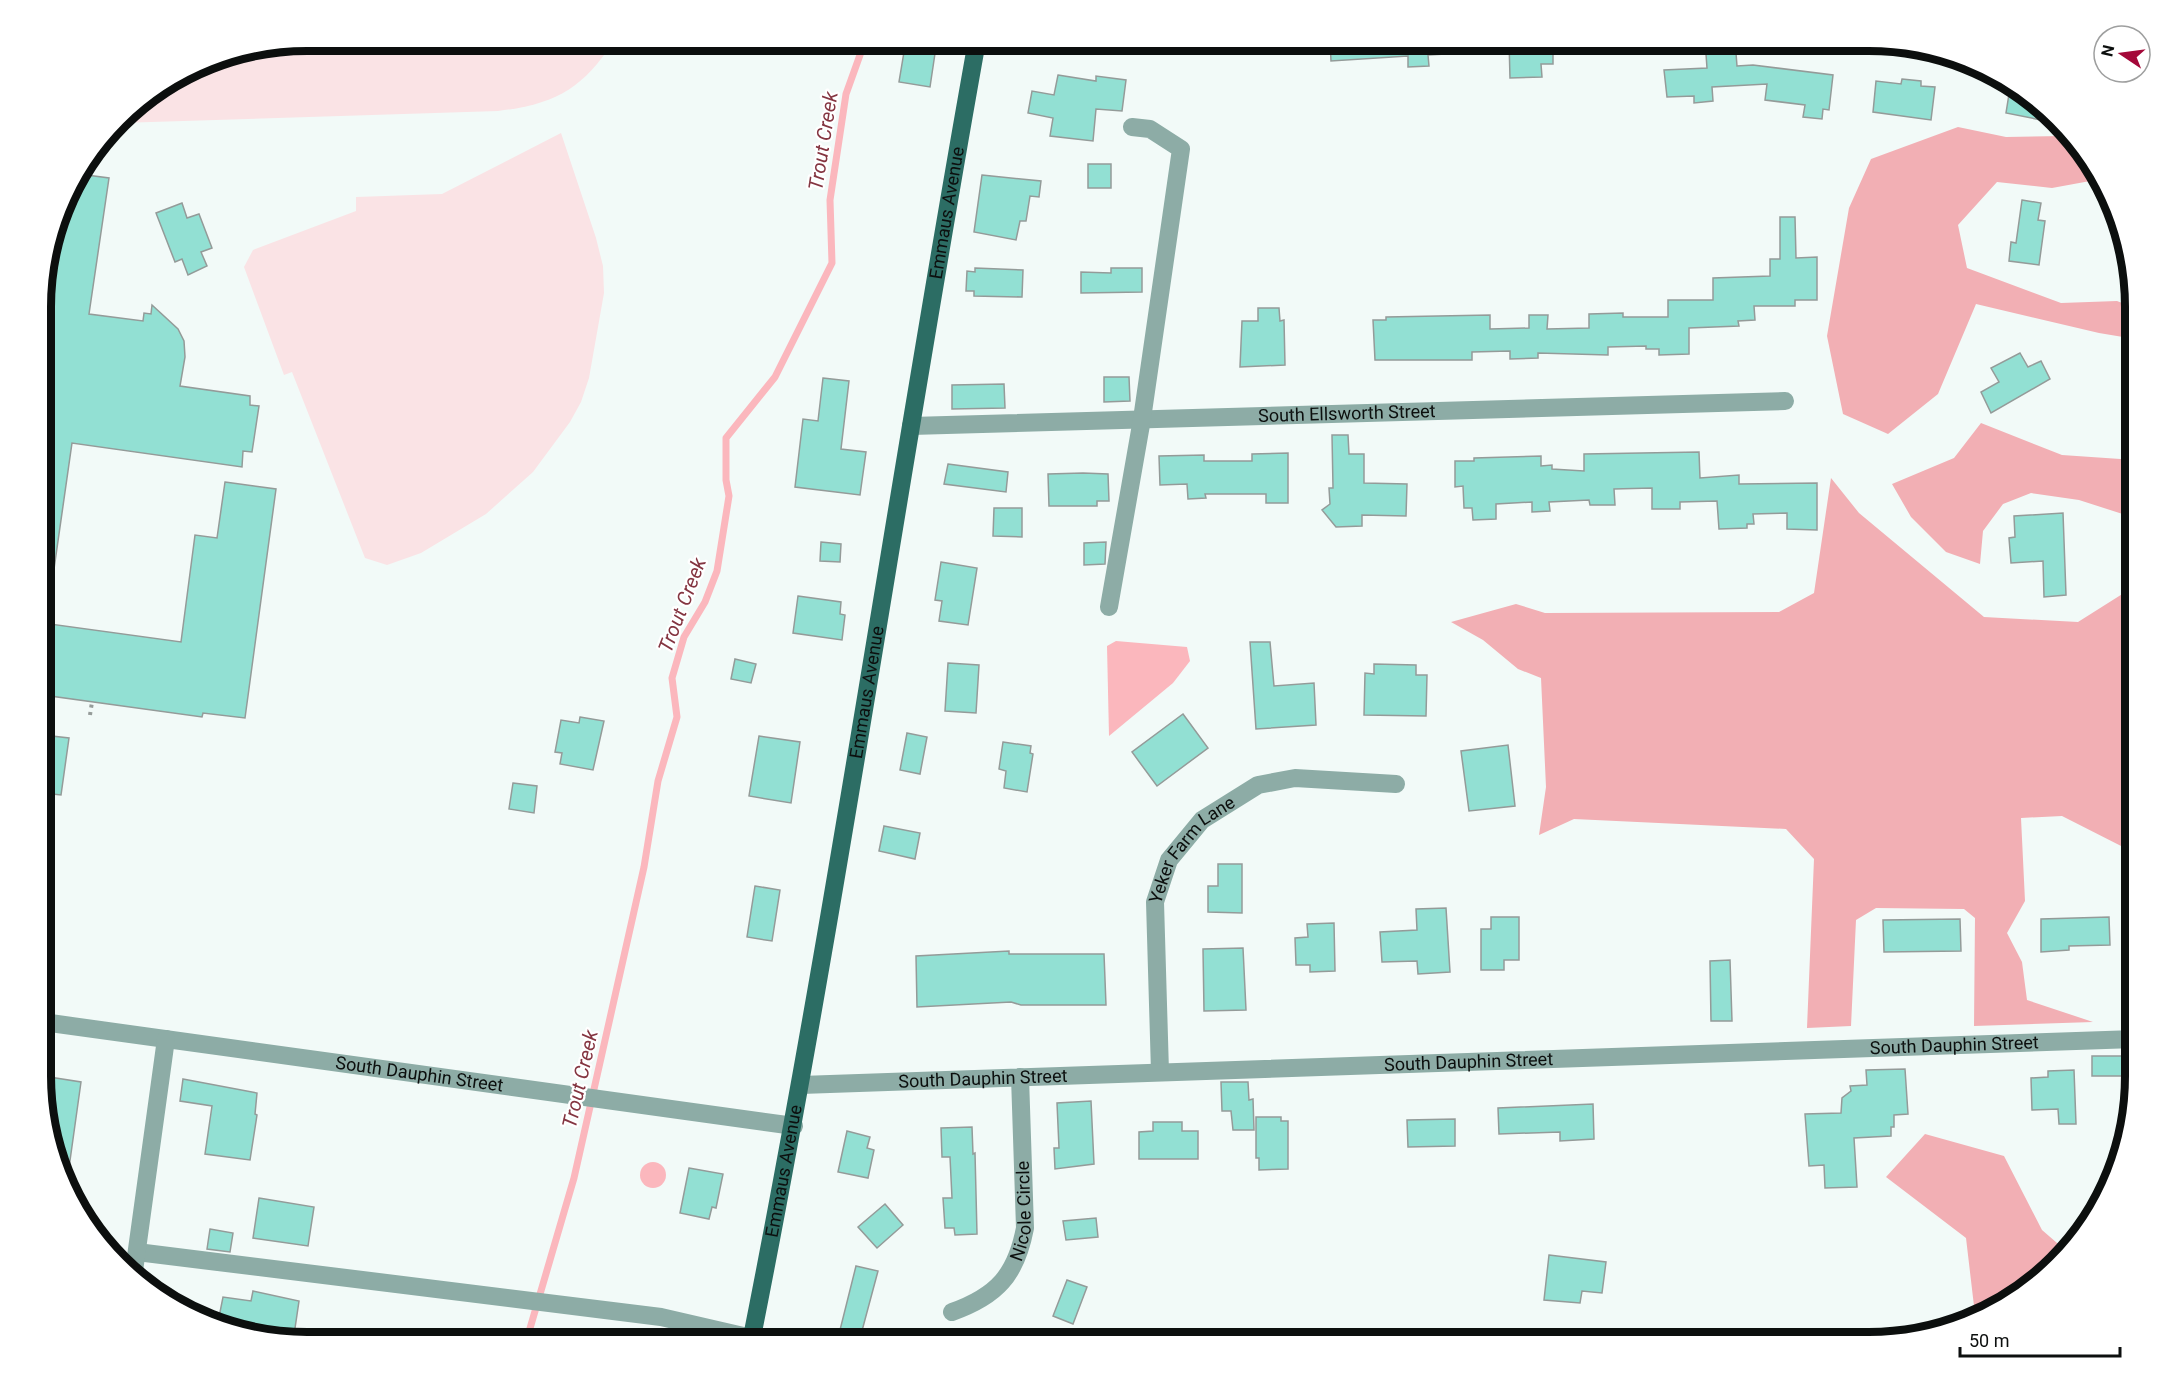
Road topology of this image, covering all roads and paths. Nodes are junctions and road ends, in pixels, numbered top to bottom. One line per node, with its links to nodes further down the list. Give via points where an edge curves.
1 (975, 51): 5 (main road, Emmaus Avenue)
2 (1132, 127): 4 (street, via 1150,129 1181,149)
3 (1785, 401): 4 (street, South Ellsworth Street)
4 (1142, 419): 5 (street, South Ellsworth Street); 6 (street)
5 (911, 426): 15 (main road, Emmaus Avenue)
6 (1109, 607)
7 (92, 702): 8 (path)
8 (90, 715)
9 (1396, 784): 13 (street, Yeker Farm Lane, via 1295,778 1258,786 1202,820 1169,860 1155,902)
10 (51, 1024): 11 (street, South Dauphin Street)
11 (166, 1039): 16 (street, South Dauphin Street); 17 (street)
12 (2125, 1040): 13 (street, South Dauphin Street)
13 (1160, 1072): 14 (street, South Dauphin Street)
14 (1020, 1077): 15 (street, South Dauphin Street); 19 (street, Nicole Circle, via 1025,1228 1021,1250 994,1290 976,1303)
15 (801, 1085): 16 (main road, Emmaus Avenue)
16 (794, 1126): 21 (main road, Emmaus Avenue)
17 (137, 1252): 18 (street); 20 (street, via 661,1317)
18 (135, 1265)
19 (952, 1312)
20 (720, 1332)
21 (753, 1332)

